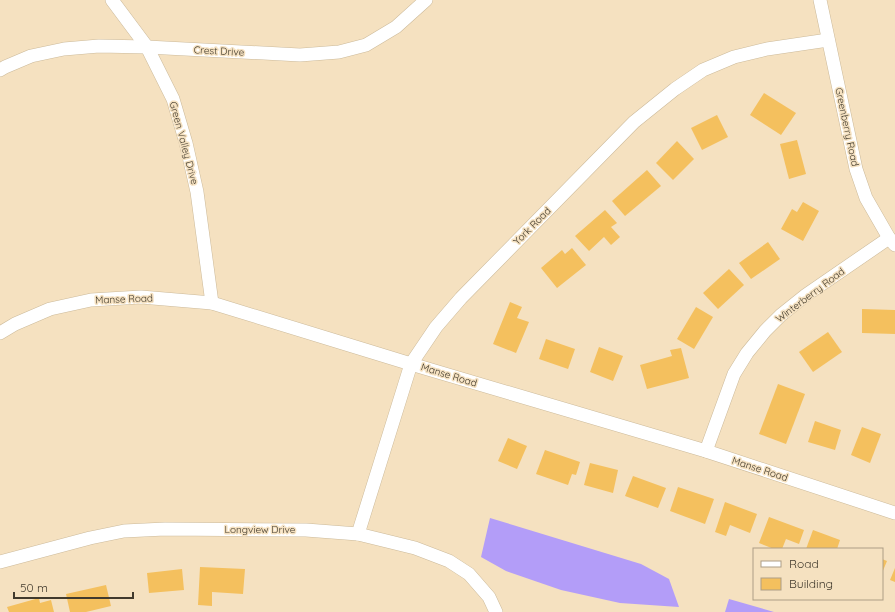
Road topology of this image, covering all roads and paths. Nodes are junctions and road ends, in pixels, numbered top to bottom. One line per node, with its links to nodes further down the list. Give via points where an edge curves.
1 (112, 0): 5 (street, Green Valley Drive)
2 (426, 0): 5 (street, Crest Drive, via 396,27 366,44 339,52 300,55)
3 (820, 0): 4 (street, Greenberry Road)
4 (828, 40): 7 (street, Greenberry Road, via 856,169 866,198); 10 (street, York Road, via 734,57 703,70 674,89 634,122 461,298 436,327)
5 (147, 47): 6 (street, Crest Drive, via 99,46 64,50 31,56); 8 (street, Green Valley Drive, via 173,99 186,144 197,192)
6 (0, 70)
7 (892, 241): 11 (street, Winterberry Road, via 806,295 765,331 746,353 734,374)
8 (212, 303): 9 (street, Manse Road, via 141,297 91,300 50,310); 10 (street, Manse Road)
9 (0, 333)
10 (411, 364): 11 (street, Manse Road); 13 (street, York Road)
11 (706, 451): 12 (street, Manse Road)
12 (895, 513)
13 (358, 534): 14 (street, Longview Drive, via 298,530 124,531); 15 (street, Longview Drive, via 415,548 449,561 469,574 489,597)
14 (0, 562)
15 (496, 612)

